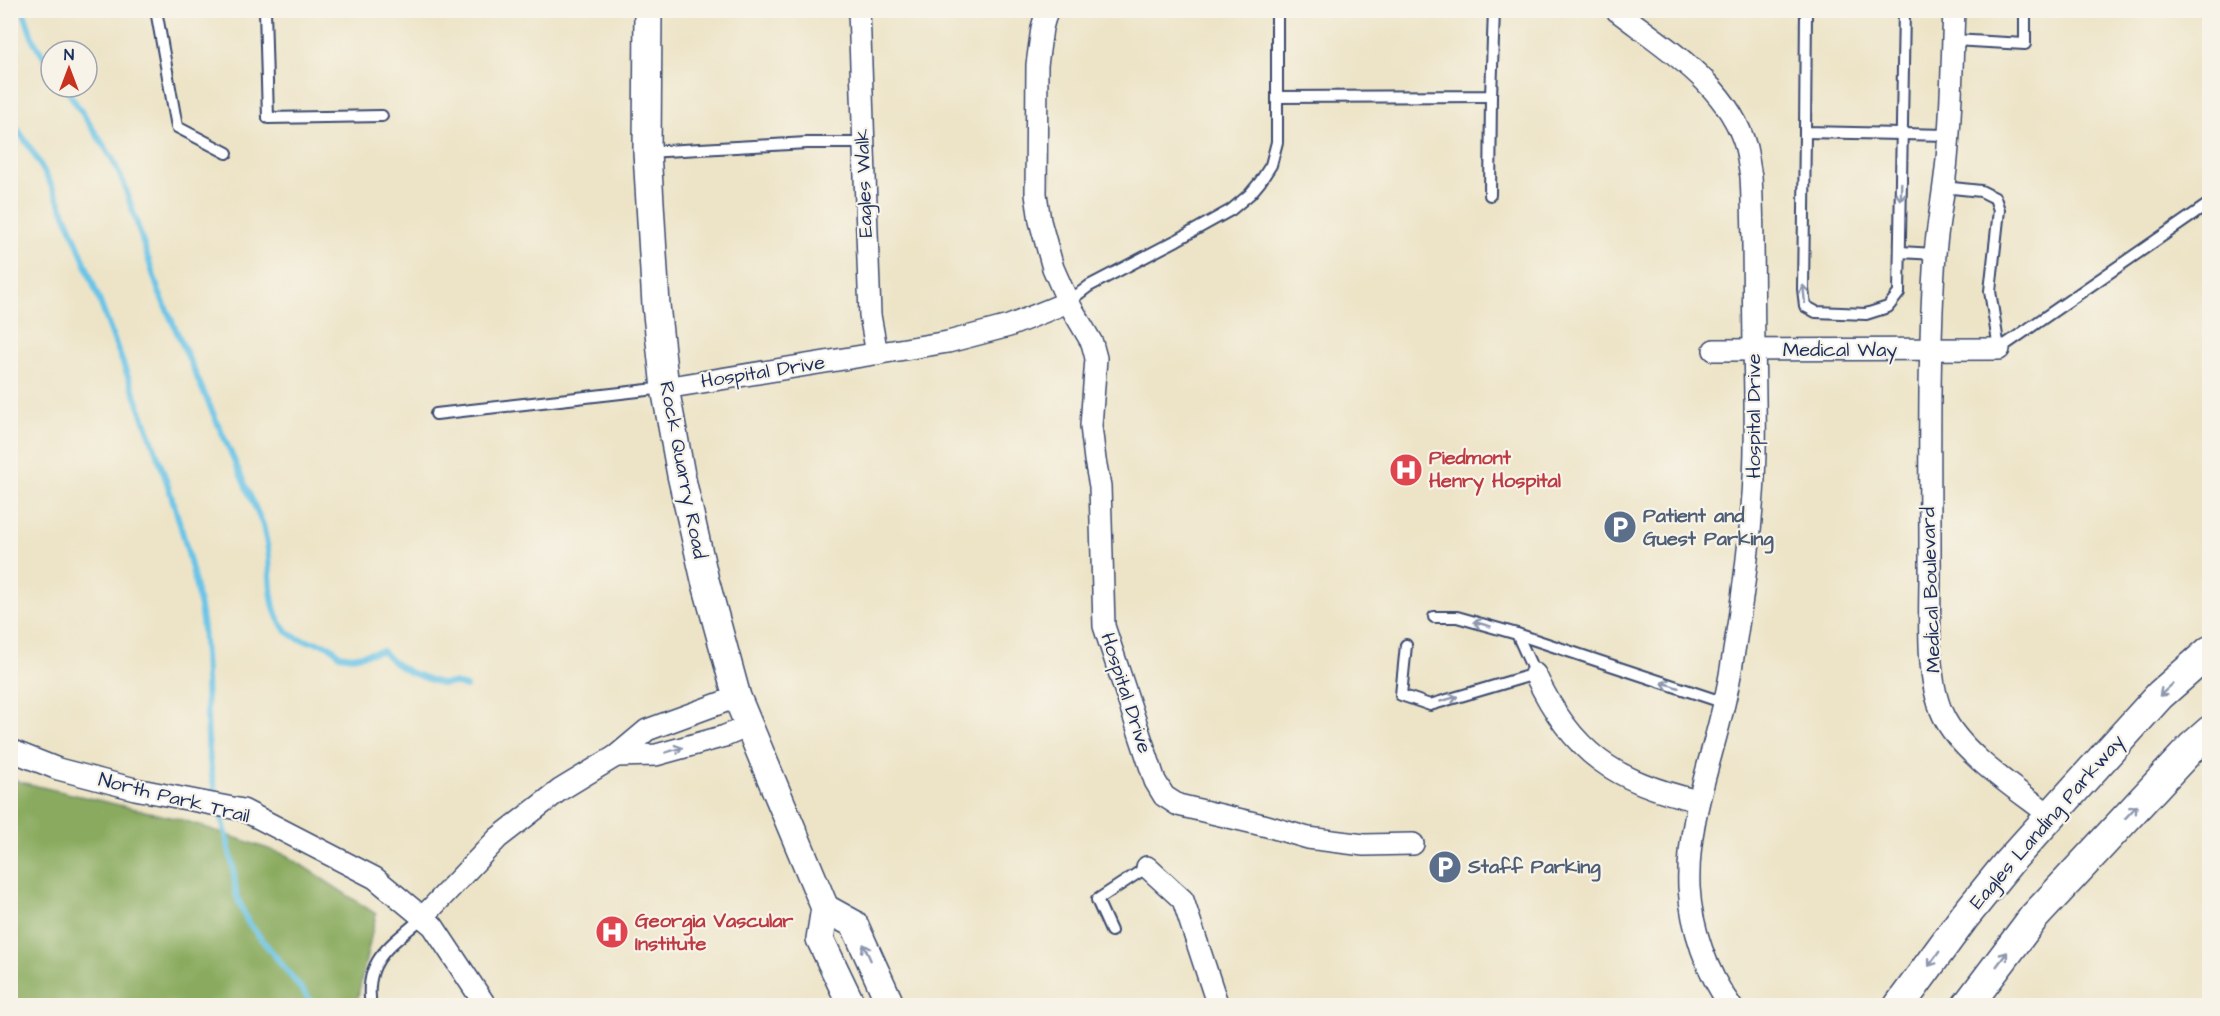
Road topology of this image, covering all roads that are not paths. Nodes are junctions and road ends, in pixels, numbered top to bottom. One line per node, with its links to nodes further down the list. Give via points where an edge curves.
1 (156, 10): 22 (lane, via 177,127)
2 (265, 10): 16 (lane, via 268,118)
3 (648, 10): 21 (street, Rock Quarry Road)
4 (859, 10): 20 (street, Eagles Walk)
5 (1047, 10): 28 (street, Hospital Drive, via 1037,65 1036,194 1045,244)
6 (1277, 10): 15 (lane, Hospital Drive)
7 (1494, 10): 14 (lane)
8 (1616, 10): 32 (street, Hospital Drive, via 1691,68 1718,96 1746,147 1751,176)
9 (1806, 10): 17 (lane)
10 (1904, 10): 18 (lane)
11 (1953, 10): 13 (street, Medical Boulevard)
12 (2025, 10): 13 (lane, via 2025,44)
13 (1953, 40): 19 (street, Medical Boulevard)
14 (1491, 96): 15 (lane); 24 (lane)
15 (1277, 97): 28 (lane, Hospital Drive, via 1277,142 1271,165 1250,194 1210,222 1089,286)
16 (382, 116)
17 (1805, 132): 18 (lane); 26 (lane, one-way to 17, via 1899,293 1888,307 1866,314 1816,312 1805,306)
18 (1903, 134): 19 (lane); 26 (lane, one-way to 26)
19 (1949, 135): 23 (street, Medical Boulevard)
20 (862, 143): 21 (lane); 33 (street, Eagles Walk, via 870,315)
21 (647, 152): 34 (street, Rock Quarry Road)
22 (227, 153)
23 (1943, 187): 27 (street, Medical Boulevard); 29 (lane, via 1981,191 1995,198 1999,210 1990,291)
24 (1490, 195)
25 (2210, 203): 29 (lane)
26 (1900, 252): 27 (lane)
27 (1935, 254): 31 (street, Medical Boulevard)
28 (1068, 302): 33 (street, Hospital Drive, via 985,333); 49 (street, Hospital Drive, via 1092,343 1096,358 1091,426 1100,486 1104,626 1155,781 1164,796 1178,805 1308,838 1343,844)
29 (1999, 349): 31 (street)
30 (1714, 350): 32 (street, Medical Way)
31 (1931, 350): 32 (street, Medical Way); 48 (street, Medical Boulevard, via 1928,491 1934,688 1942,714 1955,736)
32 (1754, 351): 42 (street, Hospital Drive, via 1752,507)
33 (877, 354): 34 (street, Hospital Drive)
34 (665, 388): 35 (lane); 41 (street, Rock Quarry Road, via 705,580)
35 (436, 414)
36 (1434, 616): 37 (lane, one-way to 36, via 1457,617)
37 (1517, 634): 40 (lane); 42 (lane, one-way to 37)
38 (1407, 645): 40 (lane, one-way to 40, via 1401,695 1430,705)
39 (2210, 651): 48 (main road, Eagles Landing Parkway, one-way to 48, via 2160,695)
40 (1535, 674): 47 (street, via 1560,720 1605,764 1659,792)
41 (737, 698): 43 (street, Rock Quarry Road); 46 (street, via 646,730)
42 (1725, 703): 47 (street, Hospital Drive)
43 (749, 726): 46 (street, one-way to 43, via 656,755); 51 (street, Rock Quarry Road)
44 (2210, 731): 61 (main road, one-way to 44, via 2034,917)
45 (10, 750): 52 (street, North Park Trail, via 58,769 124,786 243,810 375,878)
46 (616, 756): 52 (street, via 519,820 469,866)
47 (1698, 801): 59 (street, Hospital Drive, via 1689,869 1692,908 1703,952)
48 (2051, 816): 60 (main road, Eagles Landing Parkway, one-way to 60, via 1972,907)
49 (1413, 844)
50 (1147, 867): 53 (lane, via 1097,900); 58 (street, via 1183,900)
51 (825, 908): 56 (street, via 819,939); 57 (street, one-way to 51, via 854,924)
52 (423, 918): 54 (lane, via 378,959 370,977); 55 (street, North Park Trail, via 434,926)
53 (1111, 931)
54 (371, 1005)
55 (486, 1005)
56 (852, 1005)
57 (891, 1005)
58 (1218, 1005)
59 (1731, 1005)
60 (1899, 1005)
61 (1967, 1005)

